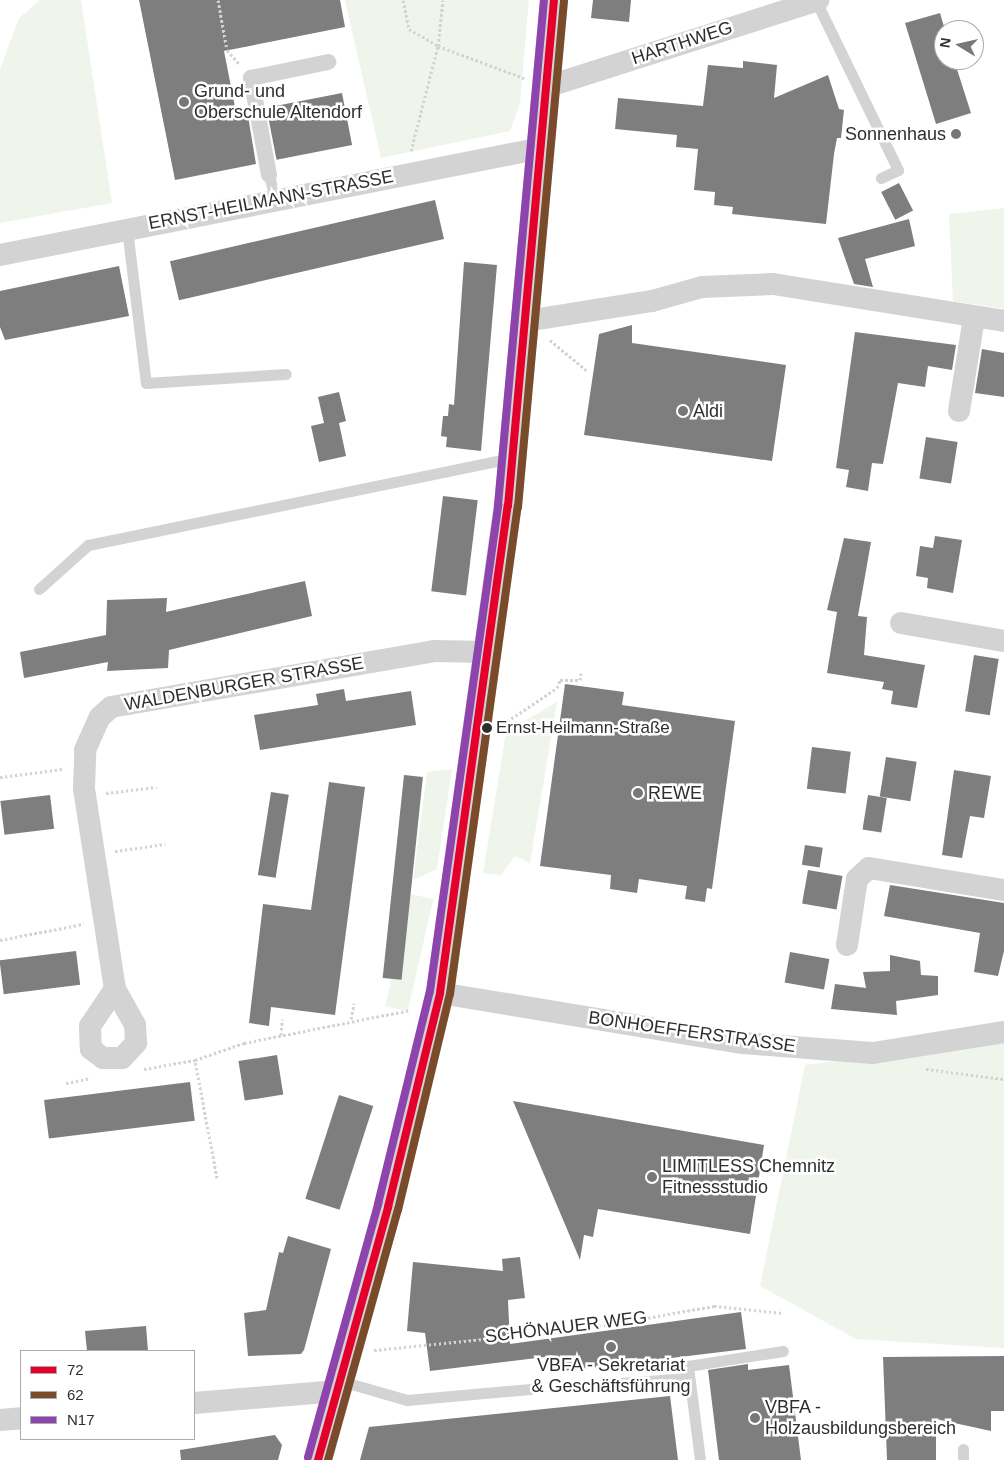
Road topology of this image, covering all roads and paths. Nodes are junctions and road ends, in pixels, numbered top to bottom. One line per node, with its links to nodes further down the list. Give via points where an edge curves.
1 (218, 0): 8 (path, via 227,50)
2 (404, 0): 6 (path, via 409,29)
3 (443, 0): 6 (path)
4 (554, 0): 9 (street)
5 (817, 0): 9 (street, HARTHWEG); 13 (lane, via 898,170)
6 (438, 46): 9 (path); 11 (path)
7 (328, 62): 8 (street)
8 (251, 78): 12 (street)
9 (546, 87): 10 (street)
10 (542, 148): 11 (street, ERNST-HEILMANN-STRASSE); 18 (street)
11 (405, 173): 14 (street, ERNST-HEILMANN-STRASSE)
12 (269, 175): 14 (lane)
13 (881, 178)
14 (276, 199): 15 (street, ERNST-HEILMANN-STRASSE)
15 (128, 229): 16 (street, ERNST-HEILMANN-STRASSE); 21 (lane, via 146,383)
16 (0, 255)
17 (974, 317): 18 (street, via 773,284 702,287 652,301); 19 (street); 22 (street)
18 (526, 321): 20 (path); 23 (street)
19 (1004, 321)
20 (586, 370)
21 (286, 374)
22 (959, 411)
23 (512, 458): 24 (lane, via 88,545); 27 (street)
24 (39, 590)
25 (901, 623): 26 (street)
26 (1004, 641)
27 (488, 652): 29 (street); 30 (street, WALDENBURGER STRASSE, via 434,651 111,706 90,733)
28 (581, 672): 29 (path, via 580,680 560,680 558,688 506,723)
29 (476, 732): 41 (street)
30 (84, 767): 31 (path); 33 (street, WALDENBURGER STRASSE)
31 (0, 777)
32 (156, 787): 33 (path)
33 (86, 795): 35 (street, WALDENBURGER STRASSE)
34 (166, 844): 35 (path)
35 (95, 854): 37 (street, WALDENBURGER STRASSE)
36 (1004, 890): 39 (street, via 869,868 857,879)
37 (106, 919): 38 (path); 40 (street, WALDENBURGER STRASSE)
38 (0, 940)
39 (847, 945)
40 (115, 989)
41 (439, 1000): 44 (path); 45 (street, BONHOEFFERSTRASSE, via 743,1043 873,1053); 54 (street)
42 (354, 1002): 44 (path)
43 (282, 1019): 46 (path)
44 (351, 1019): 46 (path)
45 (1004, 1032)
46 (281, 1035): 47 (path)
47 (195, 1060): 49 (path); 51 (path)
48 (920, 1067): 50 (path)
49 (136, 1070)
50 (1004, 1080)
51 (217, 1178)
52 (782, 1313): 54 (path, SCHÖNAUER WEG, via 714,1306 584,1329)
53 (783, 1351): 55 (lane, via 688,1366)
54 (349, 1352): 57 (street)
55 (688, 1378): 56 (lane); 63 (lane)
56 (608, 1384)
57 (340, 1386): 58 (lane, via 406,1400); 59 (street); 62 (street)
58 (531, 1388)
59 (195, 1404)
60 (20, 1418): 61 (street)
61 (0, 1420)
62 (318, 1460)
63 (700, 1460)

